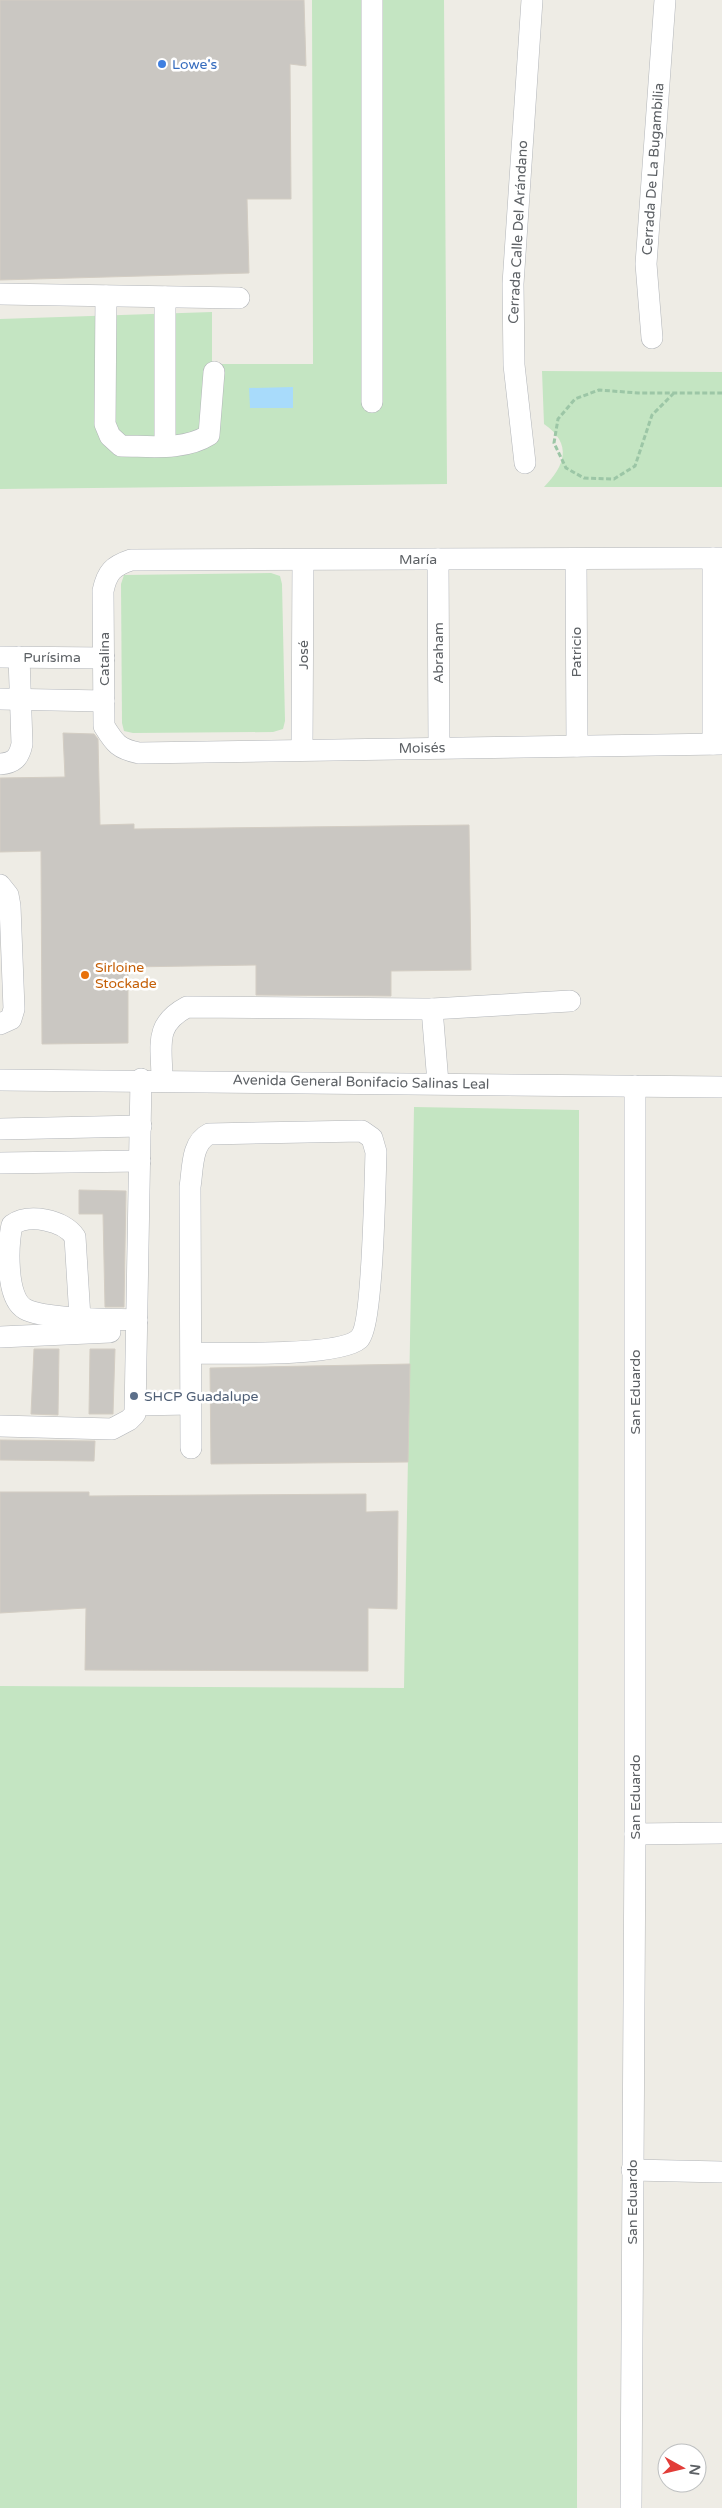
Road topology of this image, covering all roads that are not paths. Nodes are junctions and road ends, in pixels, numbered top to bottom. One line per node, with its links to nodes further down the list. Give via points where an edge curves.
1 (372, 0): 10 (street)
2 (532, 0): 12 (street, Cerrada Calle Del Arándano, via 513,284 514,365)
3 (665, 0): 8 (street, Cerrada De La Bugambilia, via 646,264)
4 (0, 294): 5 (street)
5 (106, 296): 6 (street); 11 (street, via 105,424 110,436 121,446)
6 (165, 297): 7 (street); 11 (street)
7 (239, 298)
8 (652, 338)
9 (214, 372): 11 (street, via 209,435 198,442)
10 (372, 402)
11 (165, 446)
12 (525, 463)
13 (718, 558): 15 (street, María); 22 (street)
14 (438, 559): 15 (street, María); 16 (street, María); 24 (street, Abraham)
15 (576, 559): 23 (street, Patricio)
16 (303, 560): 17 (street, María, via 131,560); 26 (street, José)
17 (116, 565): 19 (street, Catalina, via 106,576 103,591)
18 (9, 657): 19 (street, Purísima); 20 (street)
19 (104, 658): 21 (street, Catalina)
20 (10, 699): 21 (street); 27 (street, via 22,744 20,755 13,762)
21 (104, 700): 25 (street, Catalina, via 104,726)
22 (717, 744): 23 (street, Moisés)
23 (577, 746): 24 (street, Moisés)
24 (439, 747): 26 (street, Moisés)
25 (123, 749): 26 (street, Moisés, via 138,752)
26 (302, 750)
27 (0, 764)
28 (0, 885): 31 (street, via 8,895 10,906 14,1009 11,1019)
29 (570, 1001): 30 (street)
30 (432, 1009): 33 (street, via 187,1007 165,1024); 34 (street)
31 (0, 1024)
32 (0, 1080): 33 (street, Avenida General Bonifacio Salinas Leal)
33 (151, 1080): 34 (street, Avenida General Bonifacio Salinas Leal); 37 (street)
34 (438, 1083): 35 (street, Avenida General Bonifacio Salinas Leal)
35 (635, 1086): 36 (street, Avenida General Bonifacio Salinas Leal); 50 (street, San Eduardo)
36 (722, 1087)
37 (141, 1126): 38 (street); 39 (street)
38 (0, 1129)
39 (140, 1161): 40 (street); 42 (street)
40 (0, 1163)
41 (80, 1318): 41 (street, via 25,1309 16,1301 12,1289 12,1225 20,1220 42,1220 69,1228 76,1236); 42 (street)
42 (137, 1325): 43 (street); 46 (street)
43 (0, 1337)
44 (191, 1354): 44 (street, via 190,1187 201,1138 210,1134 362,1131 372,1138 376,1152 371,1275 366,1329 360,1338 333,1350); 45 (street)
45 (190, 1404): 46 (street); 48 (street)
46 (136, 1405): 47 (street, via 135,1414 112,1430)
47 (0, 1426)
48 (191, 1448)
49 (722, 1833): 50 (street)
50 (635, 1834): 51 (street, San Eduardo)
51 (632, 2170): 52 (street); 53 (street, San Eduardo)
52 (722, 2172)
53 (630, 2508)

